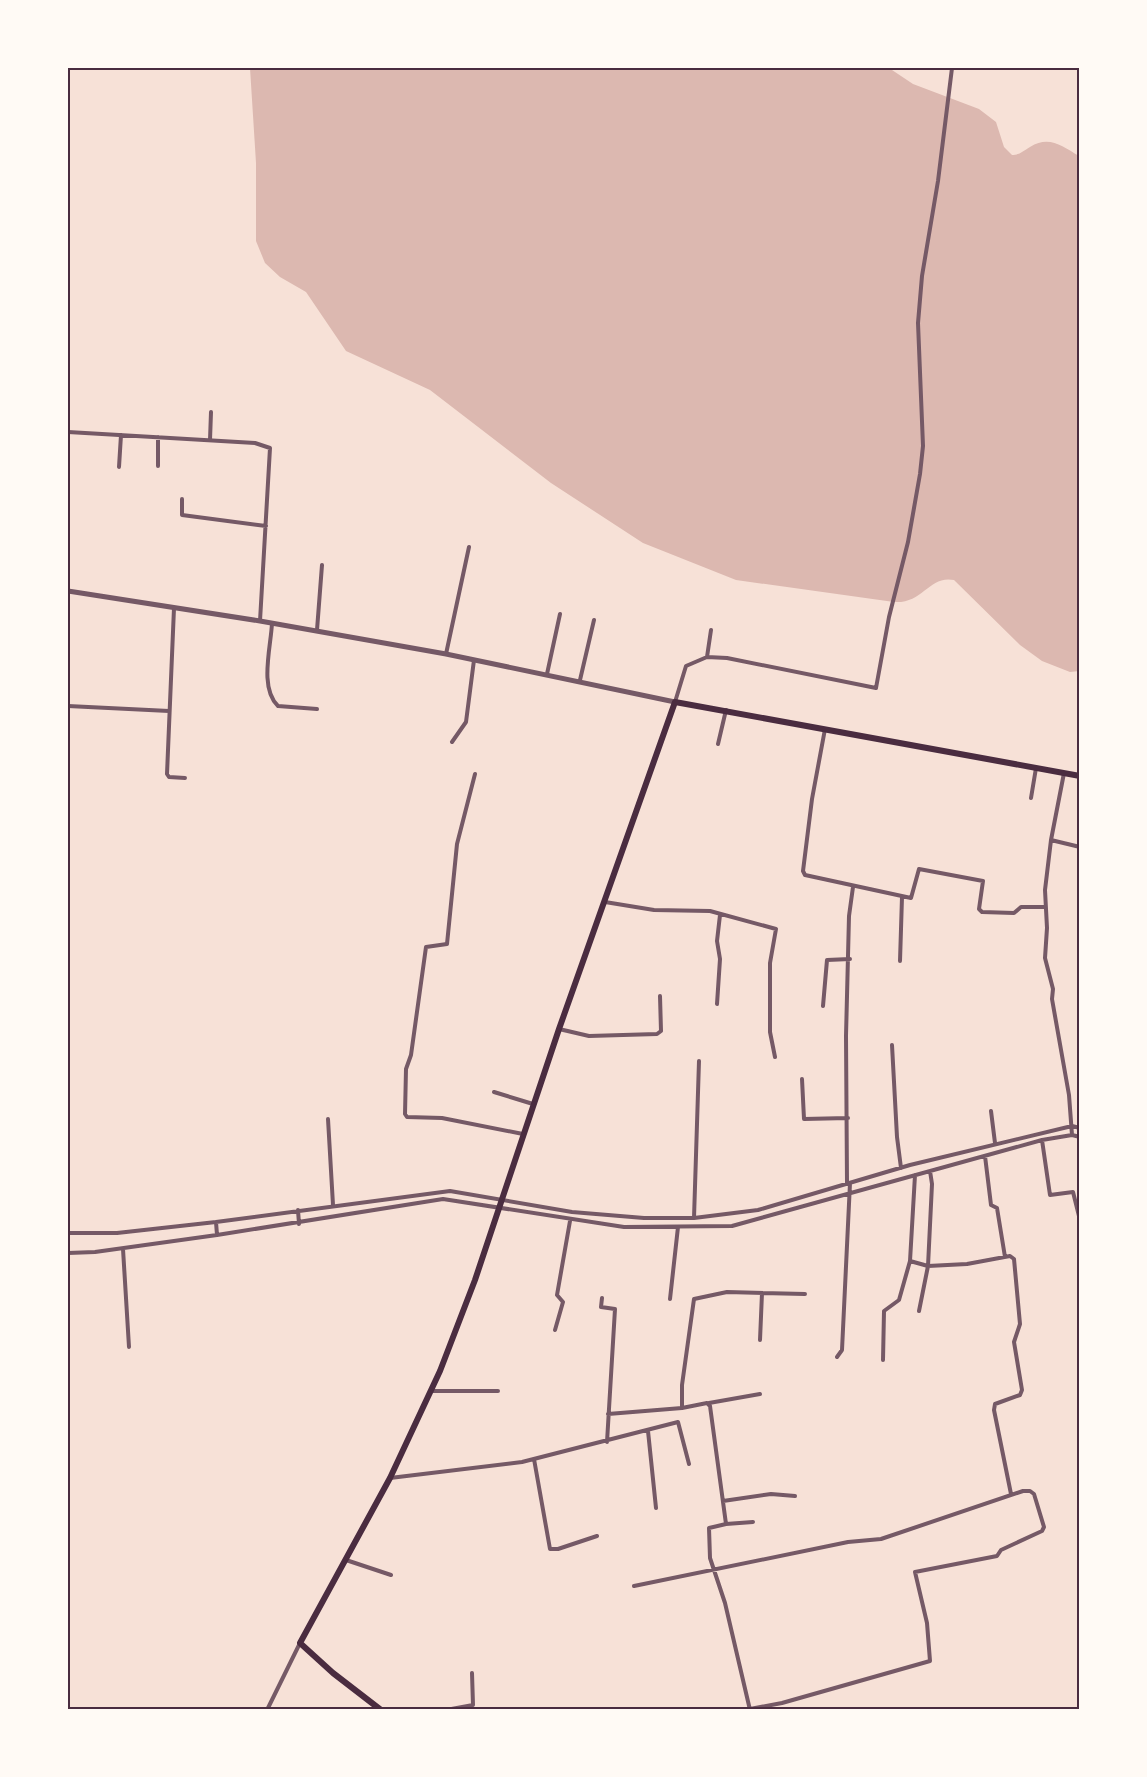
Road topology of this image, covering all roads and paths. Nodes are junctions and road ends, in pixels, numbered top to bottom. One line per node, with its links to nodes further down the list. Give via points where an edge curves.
1 (952, 68): 22 (street, via 918,323 921,474 876,687)
2 (211, 412): 6 (street)
3 (68, 432): 4 (street)
4 (121, 435): 5 (street); 8 (street)
5 (158, 437): 6 (street); 7 (street)
6 (210, 440): 10 (street, via 270,448)
7 (158, 466)
8 (119, 467)
9 (182, 499): 10 (street, via 182,515)
10 (266, 526): 17 (street)
11 (469, 547): 21 (street)
12 (322, 565): 19 (street)
13 (68, 591): 14 (street)
14 (174, 608): 17 (street); 30 (street)
15 (560, 614): 24 (street)
16 (594, 620): 25 (street)
17 (260, 621): 18 (street)
18 (272, 623): 19 (street); 28 (street, via 268,683 271,699 278,706)
19 (317, 630): 21 (street)
20 (711, 630): 22 (street)
21 (446, 654): 23 (street)
22 (707, 657): 26 (street, via 686,666)
23 (474, 659): 24 (street); 32 (street, via 467,718)
24 (547, 674): 25 (street)
25 (580, 680): 26 (street)
26 (675, 702): 29 (main road); 44 (main road)
27 (68, 706): 30 (street)
28 (317, 709)
29 (726, 709): 31 (main road); 33 (street)
30 (169, 711): 38 (street, via 167,775)
31 (825, 728): 34 (main road); 42 (street, via 803,873)
32 (452, 742)
33 (718, 744)
34 (1036, 767): 35 (main road); 39 (street)
35 (1064, 773): 37 (main road); 40 (street)
36 (475, 774): 64 (street, via 458,844 447,944 426,947 406,1069 405,1114)
37 (1080, 776)
38 (185, 778)
39 (1031, 798)
40 (1051, 840): 41 (street); 45 (street)
41 (1080, 847)
42 (853, 887): 43 (street); 47 (street)
43 (902, 897): 45 (street, via 912,897 919,868 983,881 979,909 982,912 1014,913 1021,907); 48 (street)
44 (604, 902): 46 (street); 52 (main road)
45 (1044, 907): 62 (street, via 1045,958)
46 (720, 915): 50 (street); 54 (street, via 776,928 770,963 770,1032)
47 (850, 959): 51 (street, via 826,960); 60 (street, via 846,1036)
48 (900, 961)
49 (660, 996): 52 (street, via 661,1031 657,1034 589,1036)
50 (717, 1004)
51 (823, 1006)
52 (559, 1029): 58 (main road)
53 (892, 1045): 70 (street)
54 (775, 1057)
55 (699, 1061): 79 (street)
56 (802, 1078): 60 (street, via 804,1119)
57 (494, 1092): 58 (street)
58 (533, 1104): 64 (main road)
59 (991, 1111): 68 (street)
60 (848, 1118): 73 (street)
61 (328, 1119): 76 (street)
62 (1072, 1126): 63 (street); 65 (street); 68 (street)
63 (1080, 1128)
64 (523, 1134): 75 (main road)
65 (1072, 1135): 66 (street); 67 (street)
66 (1080, 1137)
67 (1042, 1140): 69 (street); 80 (street, via 1050,1195 1073,1192)
68 (995, 1143): 70 (street)
69 (985, 1156): 71 (street); 90 (street, via 991,1204 997,1208)
70 (901, 1168): 73 (street)
71 (930, 1171): 72 (street); 92 (street)
72 (915, 1175): 74 (street); 91 (street)
73 (849, 1184): 74 (street); 82 (street)
74 (850, 1193): 82 (street); 101 (street, via 842,1350)
75 (502, 1199): 76 (street, via 450,1191); 77 (main road); 84 (street)
76 (333, 1205): 78 (street)
77 (499, 1209): 81 (street); 83 (street, via 443,1199); 103 (main road)
78 (298, 1212): 83 (street); 86 (street)
79 (694, 1218): 82 (street); 84 (street)
80 (1080, 1220)
81 (570, 1221): 84 (street); 98 (street, via 557,1295 563,1302)
82 (731, 1221): 85 (street)
83 (299, 1222): 86 (street)
84 (624, 1222): 85 (street)
85 (678, 1227): 96 (street)
86 (217, 1229): 87 (street); 88 (street)
87 (68, 1233)
88 (123, 1249): 89 (street); 100 (street)
89 (68, 1253)
90 (1005, 1257): 92 (street); 114 (street, via 1014,1259 1020,1324 1014,1342 1022,1390 1020,1395 995,1404 994,1410)
91 (910, 1261): 92 (street); 102 (street, via 899,1300 884,1311)
92 (928, 1266): 97 (street)
93 (762, 1293): 94 (street); 99 (street); 107 (street, via 716,1293 694,1299)
94 (805, 1294)
95 (602, 1298): 108 (street, via 601,1306 615,1309)
96 (670, 1299)
97 (919, 1311)
98 (555, 1330)
99 (760, 1340)
100 (129, 1347)
101 (837, 1357)
102 (883, 1360)
103 (431, 1391): 104 (street); 113 (main road)
104 (498, 1391)
105 (760, 1394): 106 (street)
106 (709, 1403): 107 (street); 116 (street)
107 (682, 1408): 108 (street)
108 (608, 1414): 110 (street)
109 (648, 1431): 110 (street); 112 (street, via 679,1422); 117 (street)
110 (606, 1442): 111 (street)
111 (534, 1459): 113 (street); 120 (street, via 550,1549)
112 (689, 1464)
113 (390, 1478): 121 (main road)
114 (1011, 1494): 122 (street, via 881,1539 848,1542); 127 (street, via 1034,1494 1042,1531 1001,1550 997,1556 915,1572 927,1623 930,1661)
115 (795, 1496): 116 (street, via 771,1494)
116 (723, 1501): 119 (street)
117 (656, 1508)
118 (753, 1522): 119 (street)
119 (726, 1524): 122 (street, via 709,1528)
120 (597, 1536)
121 (345, 1559): 123 (street); 125 (main road)
122 (714, 1570): 124 (street); 127 (street)
123 (391, 1575)
124 (634, 1586)
125 (300, 1643): 128 (street); 129 (main road)
126 (472, 1673): 130 (street, via 473,1704)
127 (750, 1709)
128 (267, 1710)
129 (381, 1710)
130 (446, 1710)

